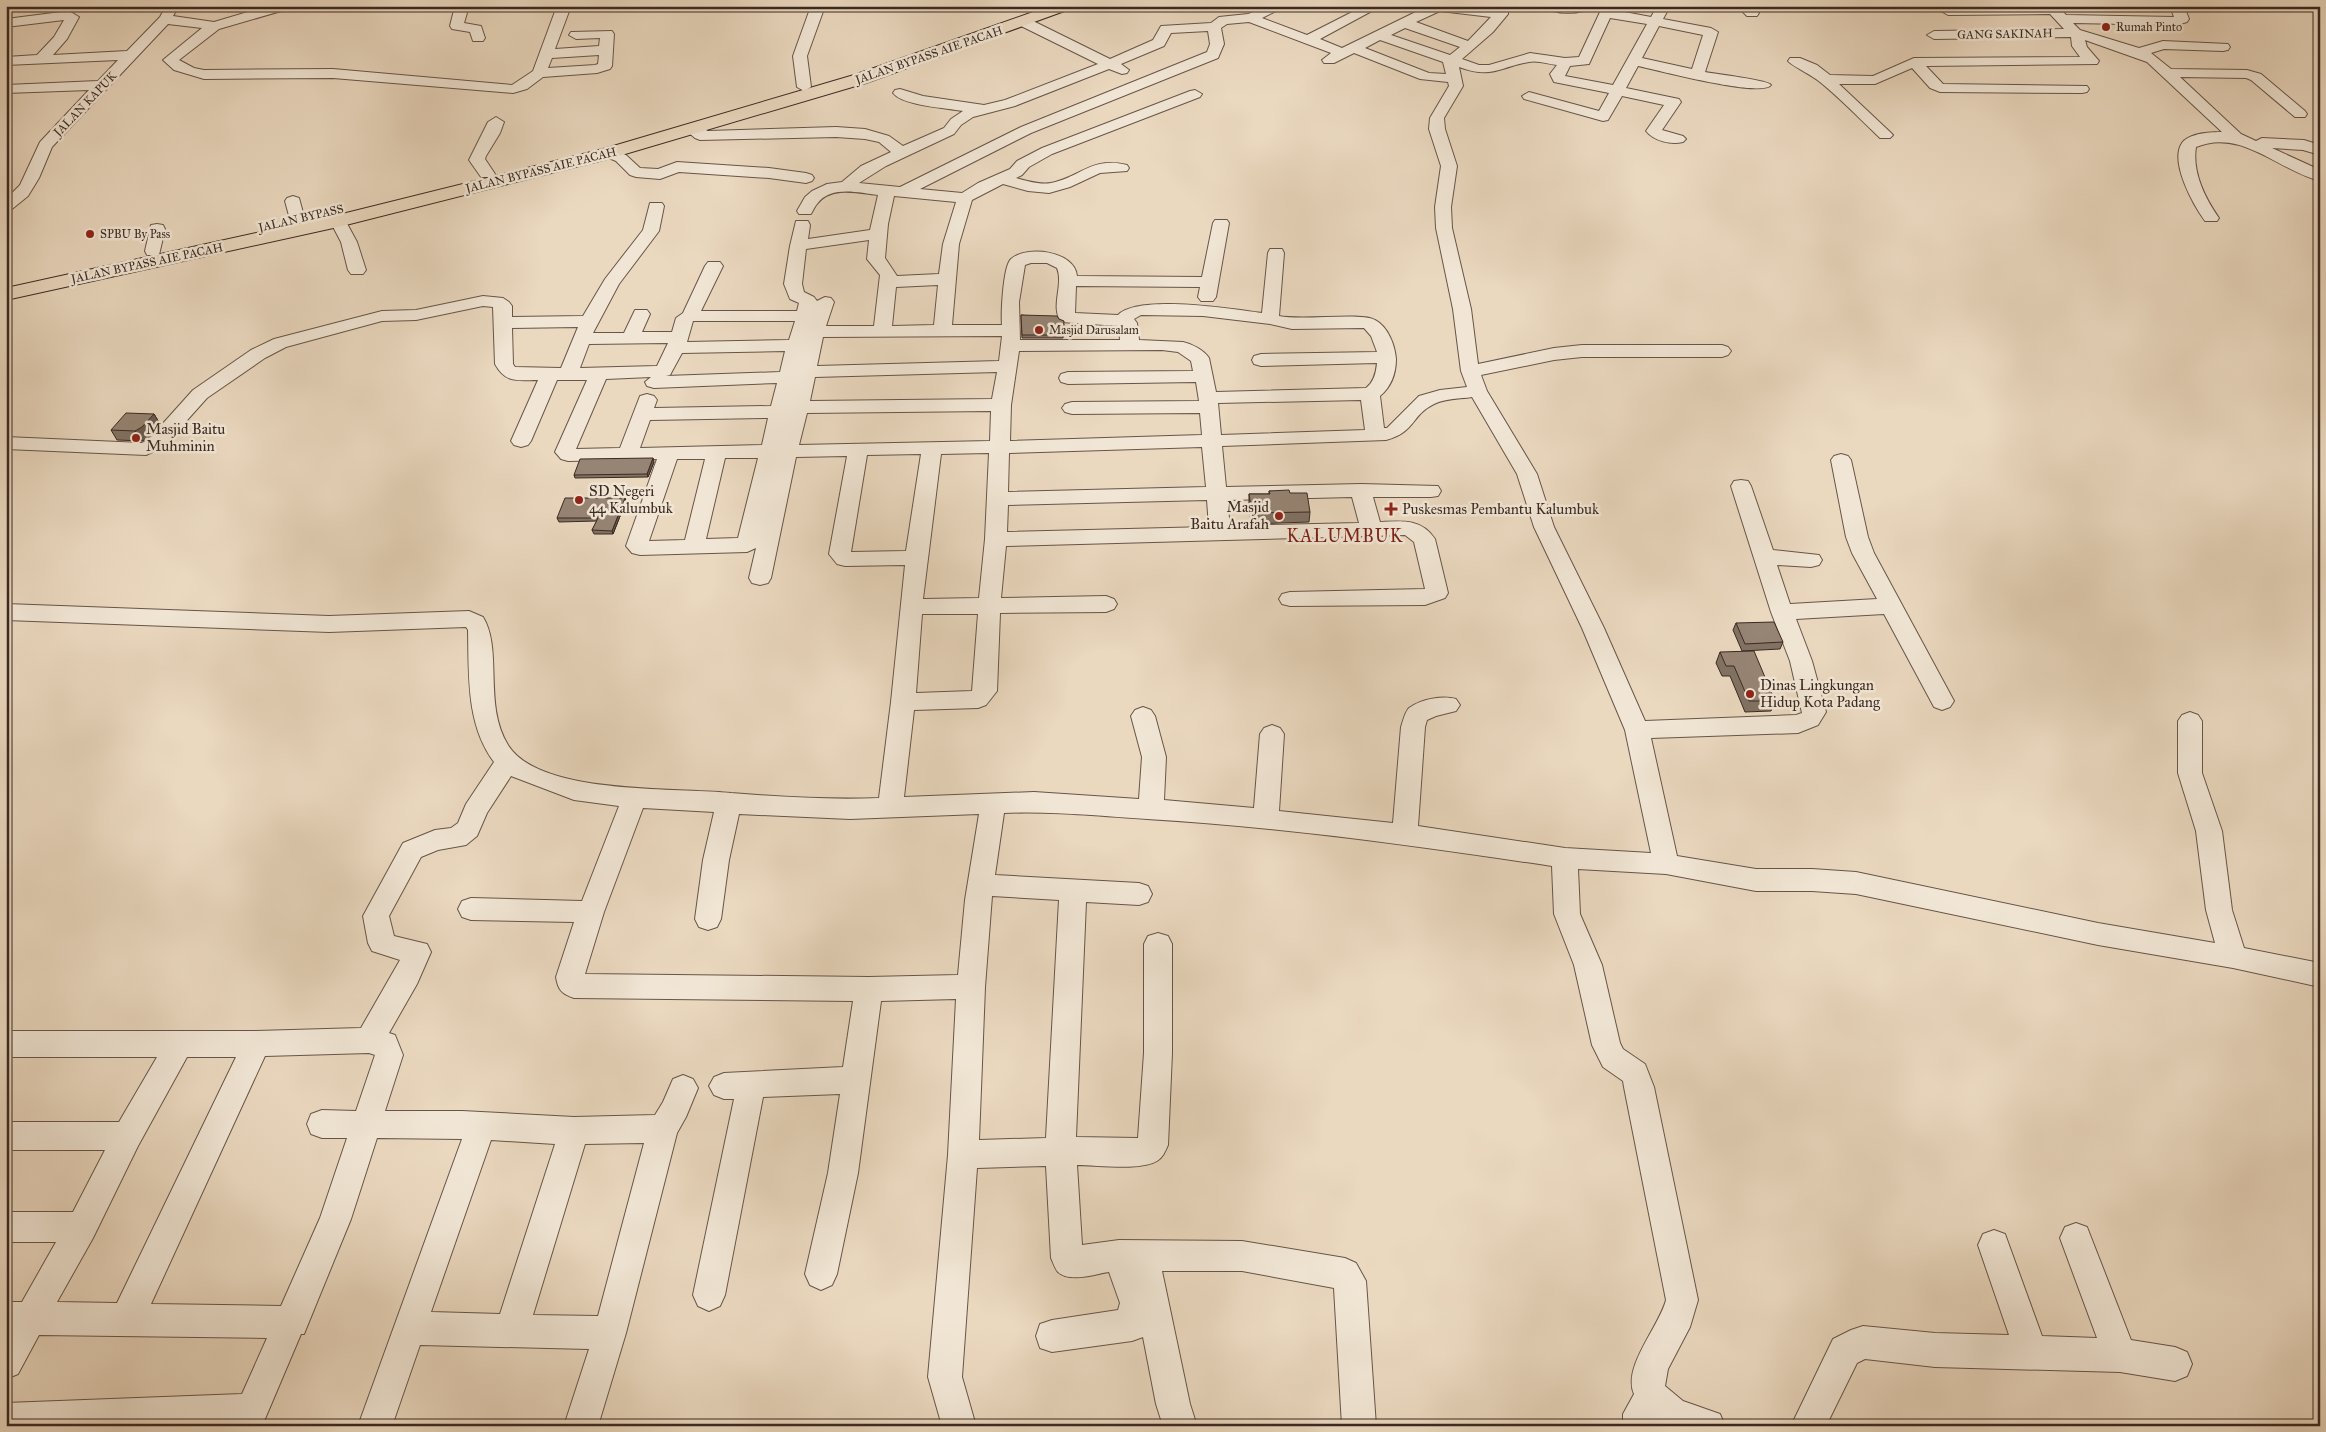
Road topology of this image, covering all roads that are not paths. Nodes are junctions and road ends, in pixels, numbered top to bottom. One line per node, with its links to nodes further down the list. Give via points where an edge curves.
1 (173, 6): 20 (street, JALAN KAPUK)
2 (283, 6): 25 (street)
3 (462, 6): 31 (street, via 457,26 476,29)
4 (564, 6): 38 (street)
5 (818, 6): 57 (street, via 800,56)
6 (1042, 6): 57 (highway, via 961,37)
7 (1065, 6): 22 (highway, JALAN BYPASS AIE PACAH)
8 (1280, 6): 19 (street)
9 (1437, 6): 15 (street); 24 (street)
10 (1551, 6): 11 (street, via 1575,9)
11 (1585, 6)
12 (1663, 6): 21 (street)
13 (2177, 6): 18 (street, via 2182,19 2177,21)
14 (1366, 8): 32 (street)
15 (1501, 10): 33 (street)
16 (71, 11): 23 (street); 40 (street, via 71,21 60,39)
17 (1948, 11): 18 (street)
18 (2054, 12): 27 (street)
19 (1250, 18): 26 (street, via 1224,20); 32 (street)
20 (165, 19): 25 (street); 39 (street, JALAN KAPUK)
21 (1657, 21): 42 (street); 45 (street, via 1605,15 1584,61); 51 (street, via 1711,32)
22 (1024, 22): 47 (street); 67 (highway, JALAN BYPASS AIE PACAH, via 926,58)
23 (6, 23)
24 (1405, 23): 30 (street); 33 (street)
25 (214, 26): 49 (street, via 170,60 177,67 206,75 303,73 513,89)
26 (1214, 27): 47 (street, via 1166,29 1159,43); 53 (street, via 1217,44 1213,55)
27 (2077, 34): 29 (street, GANG SAKINAH); 37 (street); 46 (street, via 2078,46 2097,66)
28 (576, 35): 35 (street, via 606,34)
29 (1934, 35)
30 (1381, 36): 36 (street); 48 (street)
31 (478, 38)
32 (1310, 39): 36 (street)
33 (1470, 46): 48 (street)
34 (2223, 47): 37 (street, via 2163,45)
35 (606, 50): 38 (street); 49 (street, via 605,66 600,68)
36 (1349, 51): 44 (street); 48 (street, via 1434,78)
37 (2139, 53): 50 (street)
38 (546, 54): 49 (street)
39 (131, 55): 40 (street); 55 (street, JALAN KAPUK)
40 (41, 59): 41 (street)
41 (6, 61)
42 (1634, 61): 51 (street); 60 (street)
43 (1795, 61): 52 (street)
44 (1327, 62)
45 (1562, 62): 48 (street, via 1530,57 1483,70); 60 (street, via 1564,65 1557,74 1559,79)
46 (1914, 62): 52 (street, via 1875,80); 59 (street, via 1940,88)
47 (1112, 65): 53 (street); 64 (street, via 1010,104)
48 (1452, 69): 128 (street, via 1456,86 1437,118 1437,129 1449,171 1443,207 1444,228 1462,309)
49 (539, 73)
50 (2168, 73): 65 (street, via 2248,74); 71 (street)
51 (1697, 74): 54 (street)
52 (1826, 79): 69 (street)
53 (1147, 82): 73 (street); 77 (street, via 1188,96)
54 (1732, 82): 56 (street); 63 (street)
55 (102, 85): 58 (street); 88 (street, JALAN KAPUK, via 45,145 27,188)
56 (1764, 85)
57 (804, 87): 75 (highway)
58 (6, 89)
59 (2082, 89)
60 (1618, 90): 62 (street, via 1603,117); 70 (street, via 1674,102 1654,130 1660,136)
61 (900, 93): 64 (street)
62 (1529, 96)
63 (1732, 98)
64 (981, 109): 68 (street, via 956,122)
65 (2300, 114)
66 (496, 122): 80 (street, via 491,138 477,156)
67 (692, 129): 75 (highway, JALAN BYPASS AIE PACAH); 78 (street, via 708,136 865,134 884,139)
68 (949, 131): 73 (street); 78 (street)
69 (1885, 135)
70 (1678, 139)
71 (2241, 140): 74 (street); 81 (street); 90 (street, via 2200,139 2189,144 2186,154 2199,201)
72 (2320, 142): 74 (street)
73 (994, 145): 77 (street); 85 (street)
74 (2304, 146): 76 (street)
75 (602, 149): 80 (highway, JALAN BYPASS); 82 (street, via 621,158 636,172 660,174 677,167); 92 (highway, JALAN BYPASS AIE PACAH)
76 (2320, 150)
77 (1047, 151): 83 (street)
78 (902, 153): 84 (street, via 861,174)
79 (1121, 168): 83 (street, via 1094,168 1049,188)
80 (487, 174): 91 (highway, JALAN BYPASS)
81 (2320, 176)
82 (806, 178)
83 (1002, 178): 86 (street)
84 (847, 186): 85 (street); 96 (street, via 820,192 808,203)
85 (894, 192): 86 (street); 95 (street, via 880,213)
86 (965, 198): 101 (street, via 951,244)
87 (293, 201): 91 (street)
88 (6, 206)
89 (656, 206): 113 (street, via 651,231 612,283)
90 (2211, 218)
91 (297, 220): 97 (highway, JALAN BYPASS)
92 (338, 220): 100 (street); 106 (highway, JALAN BYPASS AIE PACAH)
93 (1221, 223): 104 (street)
94 (157, 229): 97 (street)
95 (877, 234): 96 (street); 103 (street, via 876,259 888,271)
96 (798, 246): 115 (street, via 794,284 796,296 808,301)
97 (154, 251): 105 (highway, JALAN BYPASS)
98 (1276, 253): 111 (street)
99 (714, 266): 110 (street)
100 (357, 270)
101 (947, 279): 103 (street); 116 (street)
102 (1068, 281): 104 (street); 112 (street, via 1067,318); 120 (street, via 1067,267 1060,260 1035,257 1017,263 1010,302)
103 (888, 282): 117 (street)
104 (1210, 282): 108 (street)
105 (6, 283)
106 (6, 294)
107 (824, 302): 115 (street)
108 (1203, 311): 111 (street); 112 (street, via 1139,310)
109 (641, 314): 118 (street)
110 (690, 316): 115 (street); 121 (street, via 685,318)
111 (1270, 319): 125 (street, via 1292,324 1368,323 1380,336)
112 (1123, 320): 123 (street, via 1128,323)
113 (589, 322): 114 (street); 119 (street)
114 (504, 323): 130 (street, via 504,364 508,371 514,374); 147 (street, via 503,306 497,302 484,302 416,315 382,316 280,343 258,354 200,394 156,443 146,448)
115 (804, 331): 117 (street); 121 (street); 129 (street); 134 (street)
116 (943, 331): 117 (street); 120 (street)
117 (882, 332)
118 (631, 337): 119 (street); 121 (street)
119 (582, 338): 130 (street)
120 (1011, 338): 122 (street); 127 (street)
121 (677, 342): 133 (street, via 665,370)
122 (1070, 345): 123 (street); 135 (street)
123 (1130, 346): 132 (street, via 1183,347 1200,358)
124 (1722, 351): 128 (street, via 1582,351)
125 (1387, 357): 126 (street); 137 (street, via 1379,386)
126 (1261, 360)
127 (1008, 366): 129 (street); 139 (street)
128 (1470, 371): 136 (street)
129 (807, 372): 140 (street)
130 (559, 374): 131 (street); 145 (street)
131 (599, 374): 133 (street); 155 (street, via 565,454)
132 (1204, 376): 135 (street); 138 (street)
133 (655, 377): 134 (street); 143 (street)
134 (786, 377): 142 (street)
135 (1068, 378): 141 (street)
136 (1478, 391): 144 (street, via 1434,397 1421,403 1398,430); 182 (street, via 1527,474 1544,527)
137 (1370, 394): 138 (street); 144 (street)
138 (1208, 402): 141 (street); 146 (street)
139 (1001, 405): 140 (street); 149 (street)
140 (799, 407): 152 (street)
141 (1072, 408): 148 (street)
142 (778, 412): 143 (street); 152 (street)
143 (642, 414): 155 (street)
144 (1375, 436): 146 (street)
145 (521, 441)
146 (1212, 441): 148 (street); 160 (street)
147 (6, 443)
148 (1068, 445): 149 (street)
149 (998, 447): 150 (street); 161 (street)
150 (932, 448): 151 (street); 167 (street)
151 (858, 450): 152 (street); 167 (street, via 841,556)
152 (778, 452): 153 (street); 165 (street, via 747,545); 169 (street)
153 (716, 453): 154 (street); 165 (street)
154 (669, 454): 155 (street); 165 (street, via 637,546)
155 (627, 455)
156 (1841, 460): 173 (street, via 1857,537)
157 (1742, 486): 166 (street)
158 (1361, 490): 159 (street); 160 (street); 162 (street)
159 (1431, 491)
160 (1217, 494): 161 (street); 163 (street)
161 (997, 499): 164 (street)
162 (1371, 529): 163 (street); 170 (street, via 1410,528 1421,534 1437,593 1425,598)
163 (1220, 532): 164 (street)
164 (996, 539): 172 (street)
165 (694, 547)
166 (1765, 557): 168 (street); 176 (street)
167 (916, 558): 174 (street)
168 (1811, 560)
169 (760, 578)
170 (1290, 599)
171 (1106, 604): 172 (street)
172 (989, 606): 174 (street); 178 (street, via 986,691 983,695 971,700)
173 (1892, 606): 176 (street); 177 (street)
174 (913, 608): 178 (street)
175 (6, 612): 184 (street, via 329,624 469,619 479,630 484,712 496,747)
176 (1782, 612): 182 (street, via 1801,662 1814,712 1810,719 1798,724)
177 (1942, 701)
178 (903, 702): 188 (street)
179 (1448, 705): 191 (street, via 1417,715 1413,727)
180 (1143, 716): 189 (street, via 1154,757)
181 (2190, 721): 201 (street, via 2190,773 2210,831 2219,910)
182 (1637, 730): 193 (street)
183 (1272, 734): 190 (street)
184 (509, 764): 185 (street, via 527,774 574,790); 205 (street, via 499,772 468,829 457,838 434,840 412,850 376,916 382,943 417,952 407,976)
185 (634, 798): 186 (street); 198 (street)
186 (730, 802): 188 (street, via 796,807); 199 (street, via 718,840)
187 (993, 803): 188 (street); 189 (street); 194 (street)
188 (890, 807)
189 (1151, 808): 190 (street)
190 (1266, 819): 191 (street)
191 (1405, 834): 192 (street)
192 (1565, 858): 193 (street); 238 (street, via 1567,914 1588,965 1606,1045 1612,1058 1634,1073 1639,1087 1682,1300 1681,1313 1648,1372)
193 (1666, 864): 201 (street, via 1756,880 1856,883 2098,934)
194 (980, 885): 195 (street); 203 (street)
195 (1073, 890): 196 (street); 218 (street)
196 (1139, 894)
197 (471, 909): 198 (street)
198 (591, 912): 204 (street, via 570,977 574,986)
199 (708, 919)
200 (1158, 944): 218 (street, via 1154,1145 1145,1152)
201 (2234, 958): 202 (street)
202 (2320, 975)
203 (971, 987): 204 (street); 219 (street)
204 (869, 989): 209 (street)
205 (369, 1040): 208 (street); 211 (street, via 385,1044 389,1055)
206 (180, 1043): 207 (street); 208 (street); 217 (street)
207 (6, 1044)
208 (256, 1044): 228 (street)
209 (855, 1080): 225 (street, via 843,1173); 226 (street, via 738,1086)
210 (683, 1088): 214 (street)
211 (368, 1123): 212 (street); 213 (street); 229 (street, via 335,1219)
212 (322, 1124)
213 (481, 1126): 215 (street); 230 (street)
214 (663, 1129): 215 (street); 232 (street)
215 (574, 1131): 231 (street)
216 (6, 1136): 217 (street)
217 (128, 1136): 220 (street)
218 (1060, 1151): 219 (street); 224 (street, via 1067,1258 1070,1262)
219 (963, 1155): 243 (street, via 945,1377)
220 (82, 1226): 221 (street); 227 (street)
221 (6, 1227)
222 (2076, 1238): 235 (street)
223 (1994, 1245): 234 (street)
224 (1131, 1256): 233 (street, via 1136,1303 1132,1325); 244 (street); 245 (street, via 1242,1256 1345,1274 1350,1281)
225 (822, 1274)
226 (709, 1295)
227 (18, 1318): 228 (street); 236 (street)
228 (126, 1321): 229 (street)
229 (292, 1322): 239 (street)
230 (409, 1328): 231 (street); 241 (street)
231 (510, 1332): 232 (street)
232 (610, 1333): 242 (street)
233 (1052, 1336)
234 (2031, 1353): 235 (street); 247 (street, via 1935,1350 1863,1342 1845,1351)
235 (2120, 1355): 237 (street)
236 (6, 1362)
237 (2175, 1364)
238 (1646, 1412): 246 (street, via 1671,1413)
239 (248, 1418): 240 (street)
240 (6, 1420)
241 (375, 1426)
242 (581, 1426)
243 (959, 1426)
244 (1180, 1426)
245 (1359, 1426)
246 (1708, 1426)
247 (1808, 1426)

